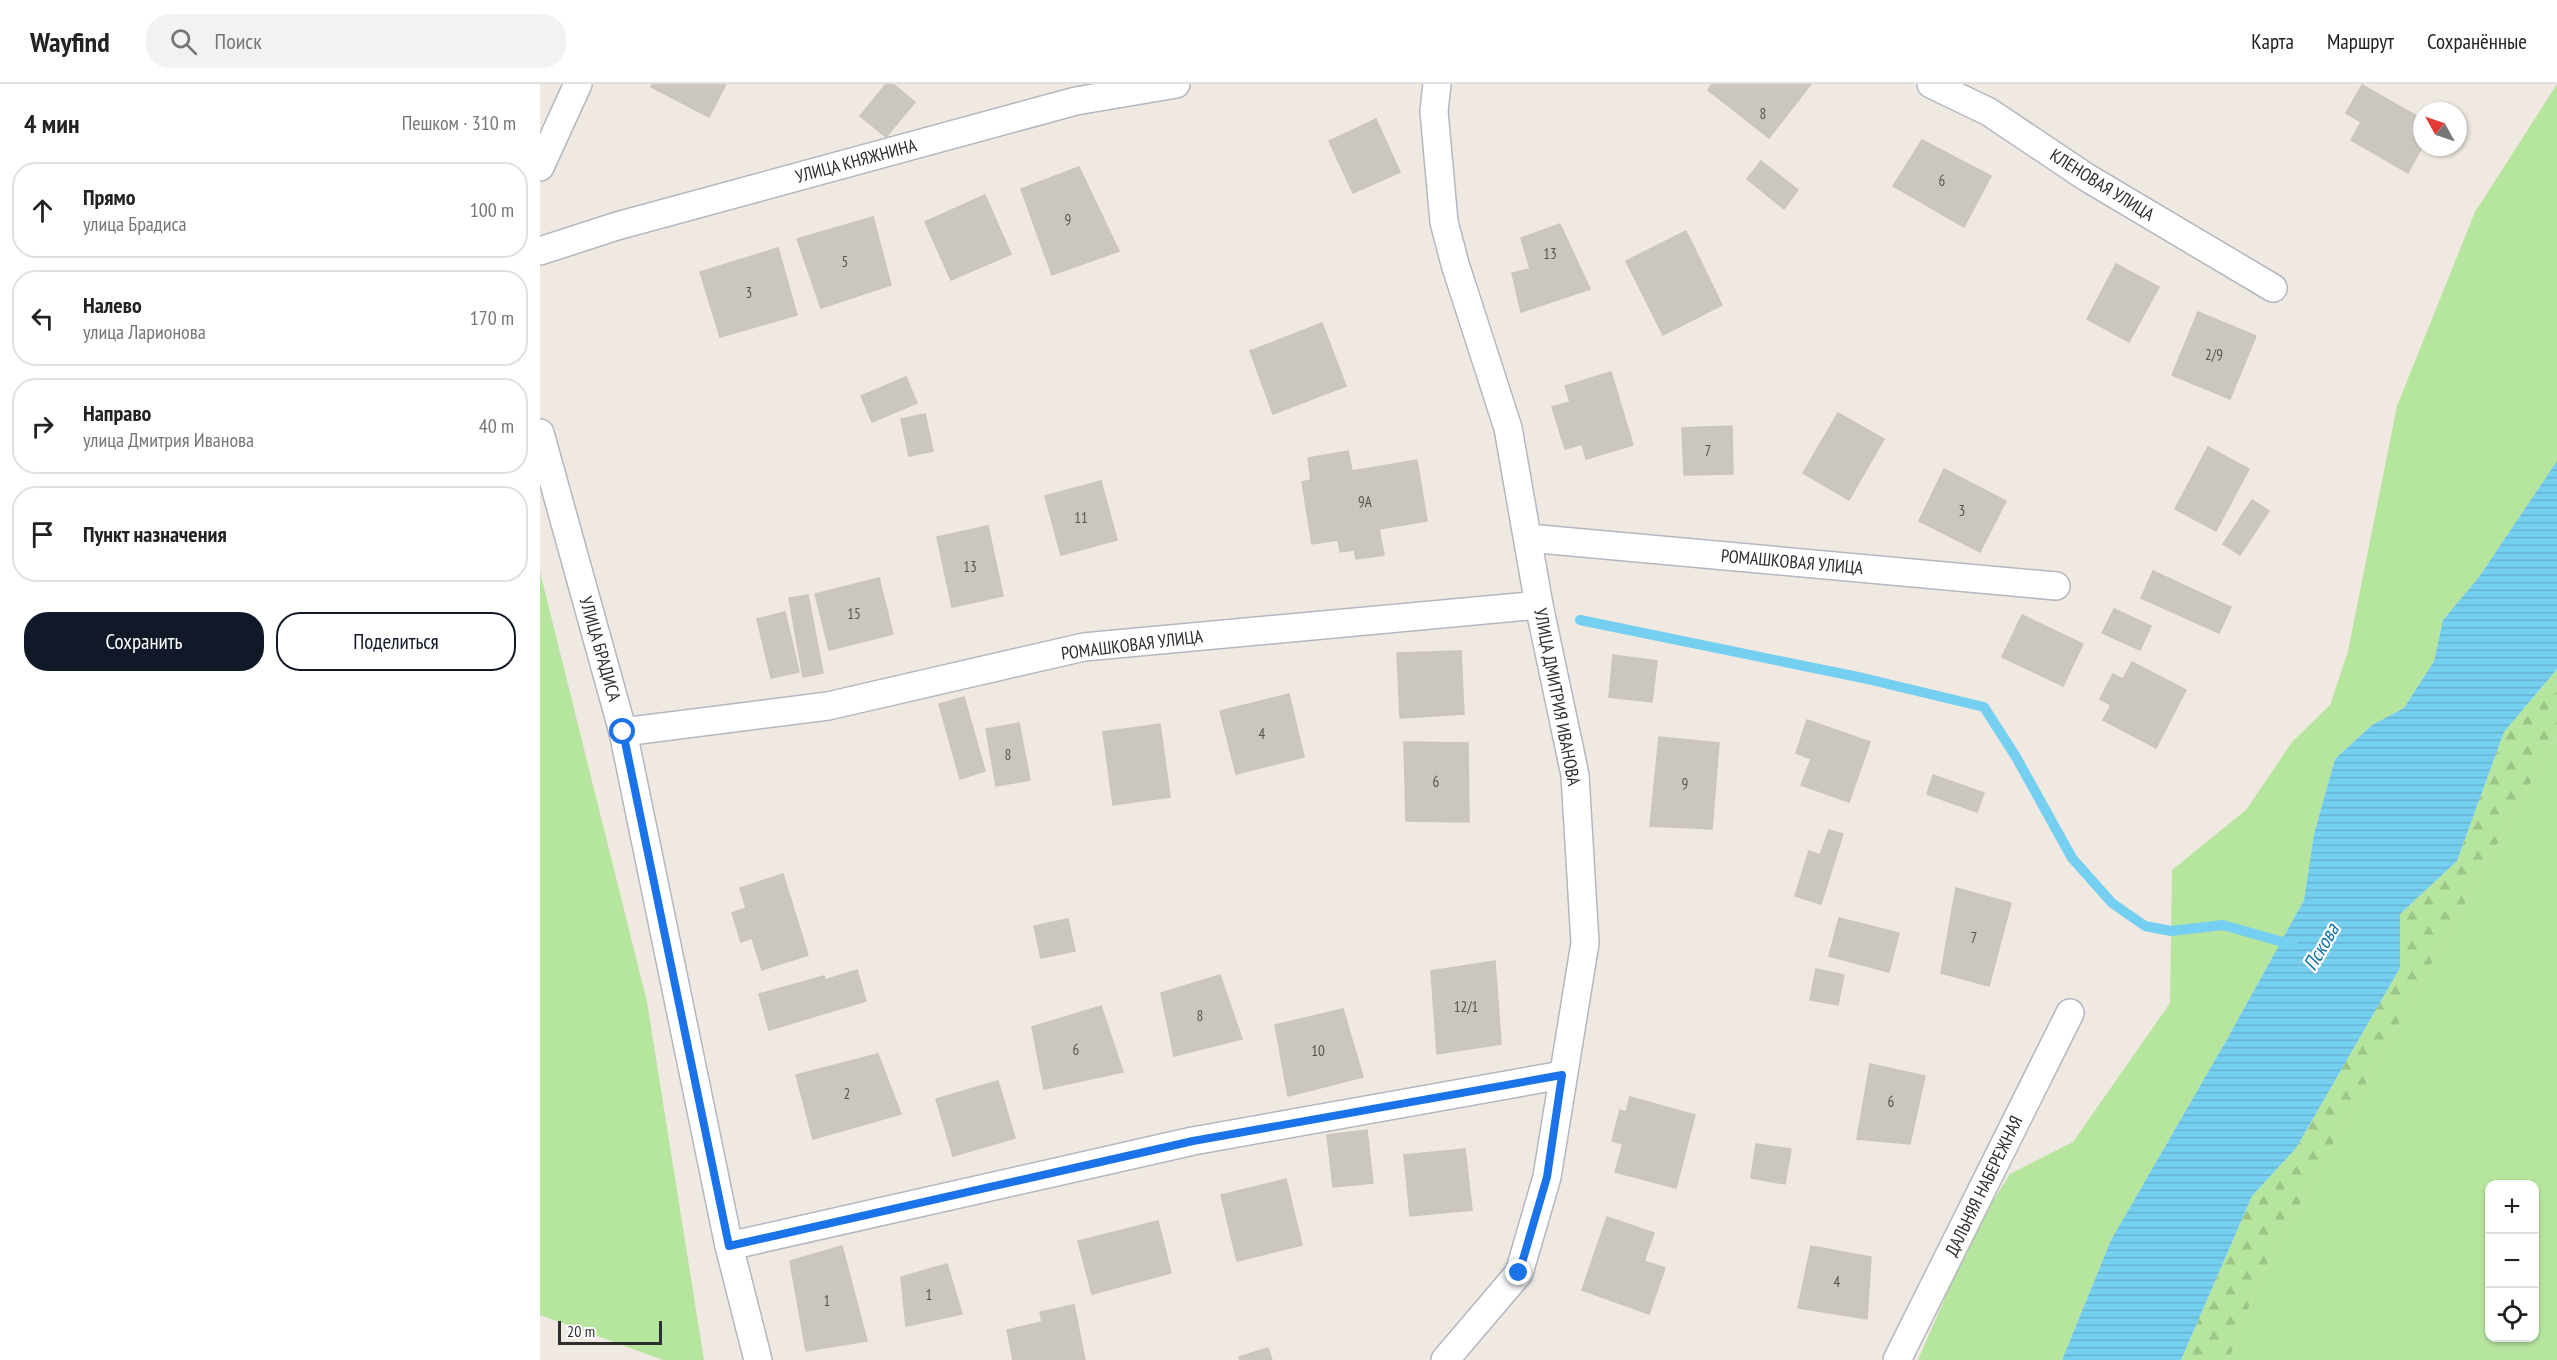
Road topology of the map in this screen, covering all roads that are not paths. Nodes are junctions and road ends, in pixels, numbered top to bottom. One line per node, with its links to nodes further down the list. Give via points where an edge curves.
1 (578, 84): 5 (street)
2 (1176, 84): 6 (street, УЛИЦА КНЯЖНИНА, via 1076,100 617,226)
3 (1437, 84): 9 (street, УЛИЦА ДМИТРИЯ ИВАНОВА, via 1434,120 1444,222 1508,428)
4 (1930, 84): 7 (street, КЛЕНОВАЯ УЛИЦА, via 1989,111 2086,177)
5 (540, 166)
6 (540, 251)
7 (2273, 288)
8 (540, 433): 12 (street, УЛИЦА БРАДИСА)
9 (1528, 538): 10 (street, РОМАШКОВАЯ УЛИЦА); 11 (street, УЛИЦА ДМИТРИЯ ИВАНОВА)
10 (2056, 586)
11 (1539, 605): 12 (street, РОМАШКОВАЯ УЛИЦА, via 1084,647 828,706); 14 (street, УЛИЦА ДМИТРИЯ ИВАНОВА, via 1575,775 1585,943)
12 (623, 732): 15 (street, УЛИЦА БРАДИСА)
13 (2070, 1012): 18 (street, ДАЛЬНЯЯ НАБЕРЕЖНАЯ)
14 (1562, 1075): 15 (street, via 1193,1141); 17 (street, УЛИЦА ДМИТРИЯ ИВАНОВА, via 1547,1177 1519,1273)
15 (729, 1246): 16 (street, УЛИЦА БРАДИСА)
16 (758, 1360)
17 (1445, 1360)
18 (1897, 1360)

